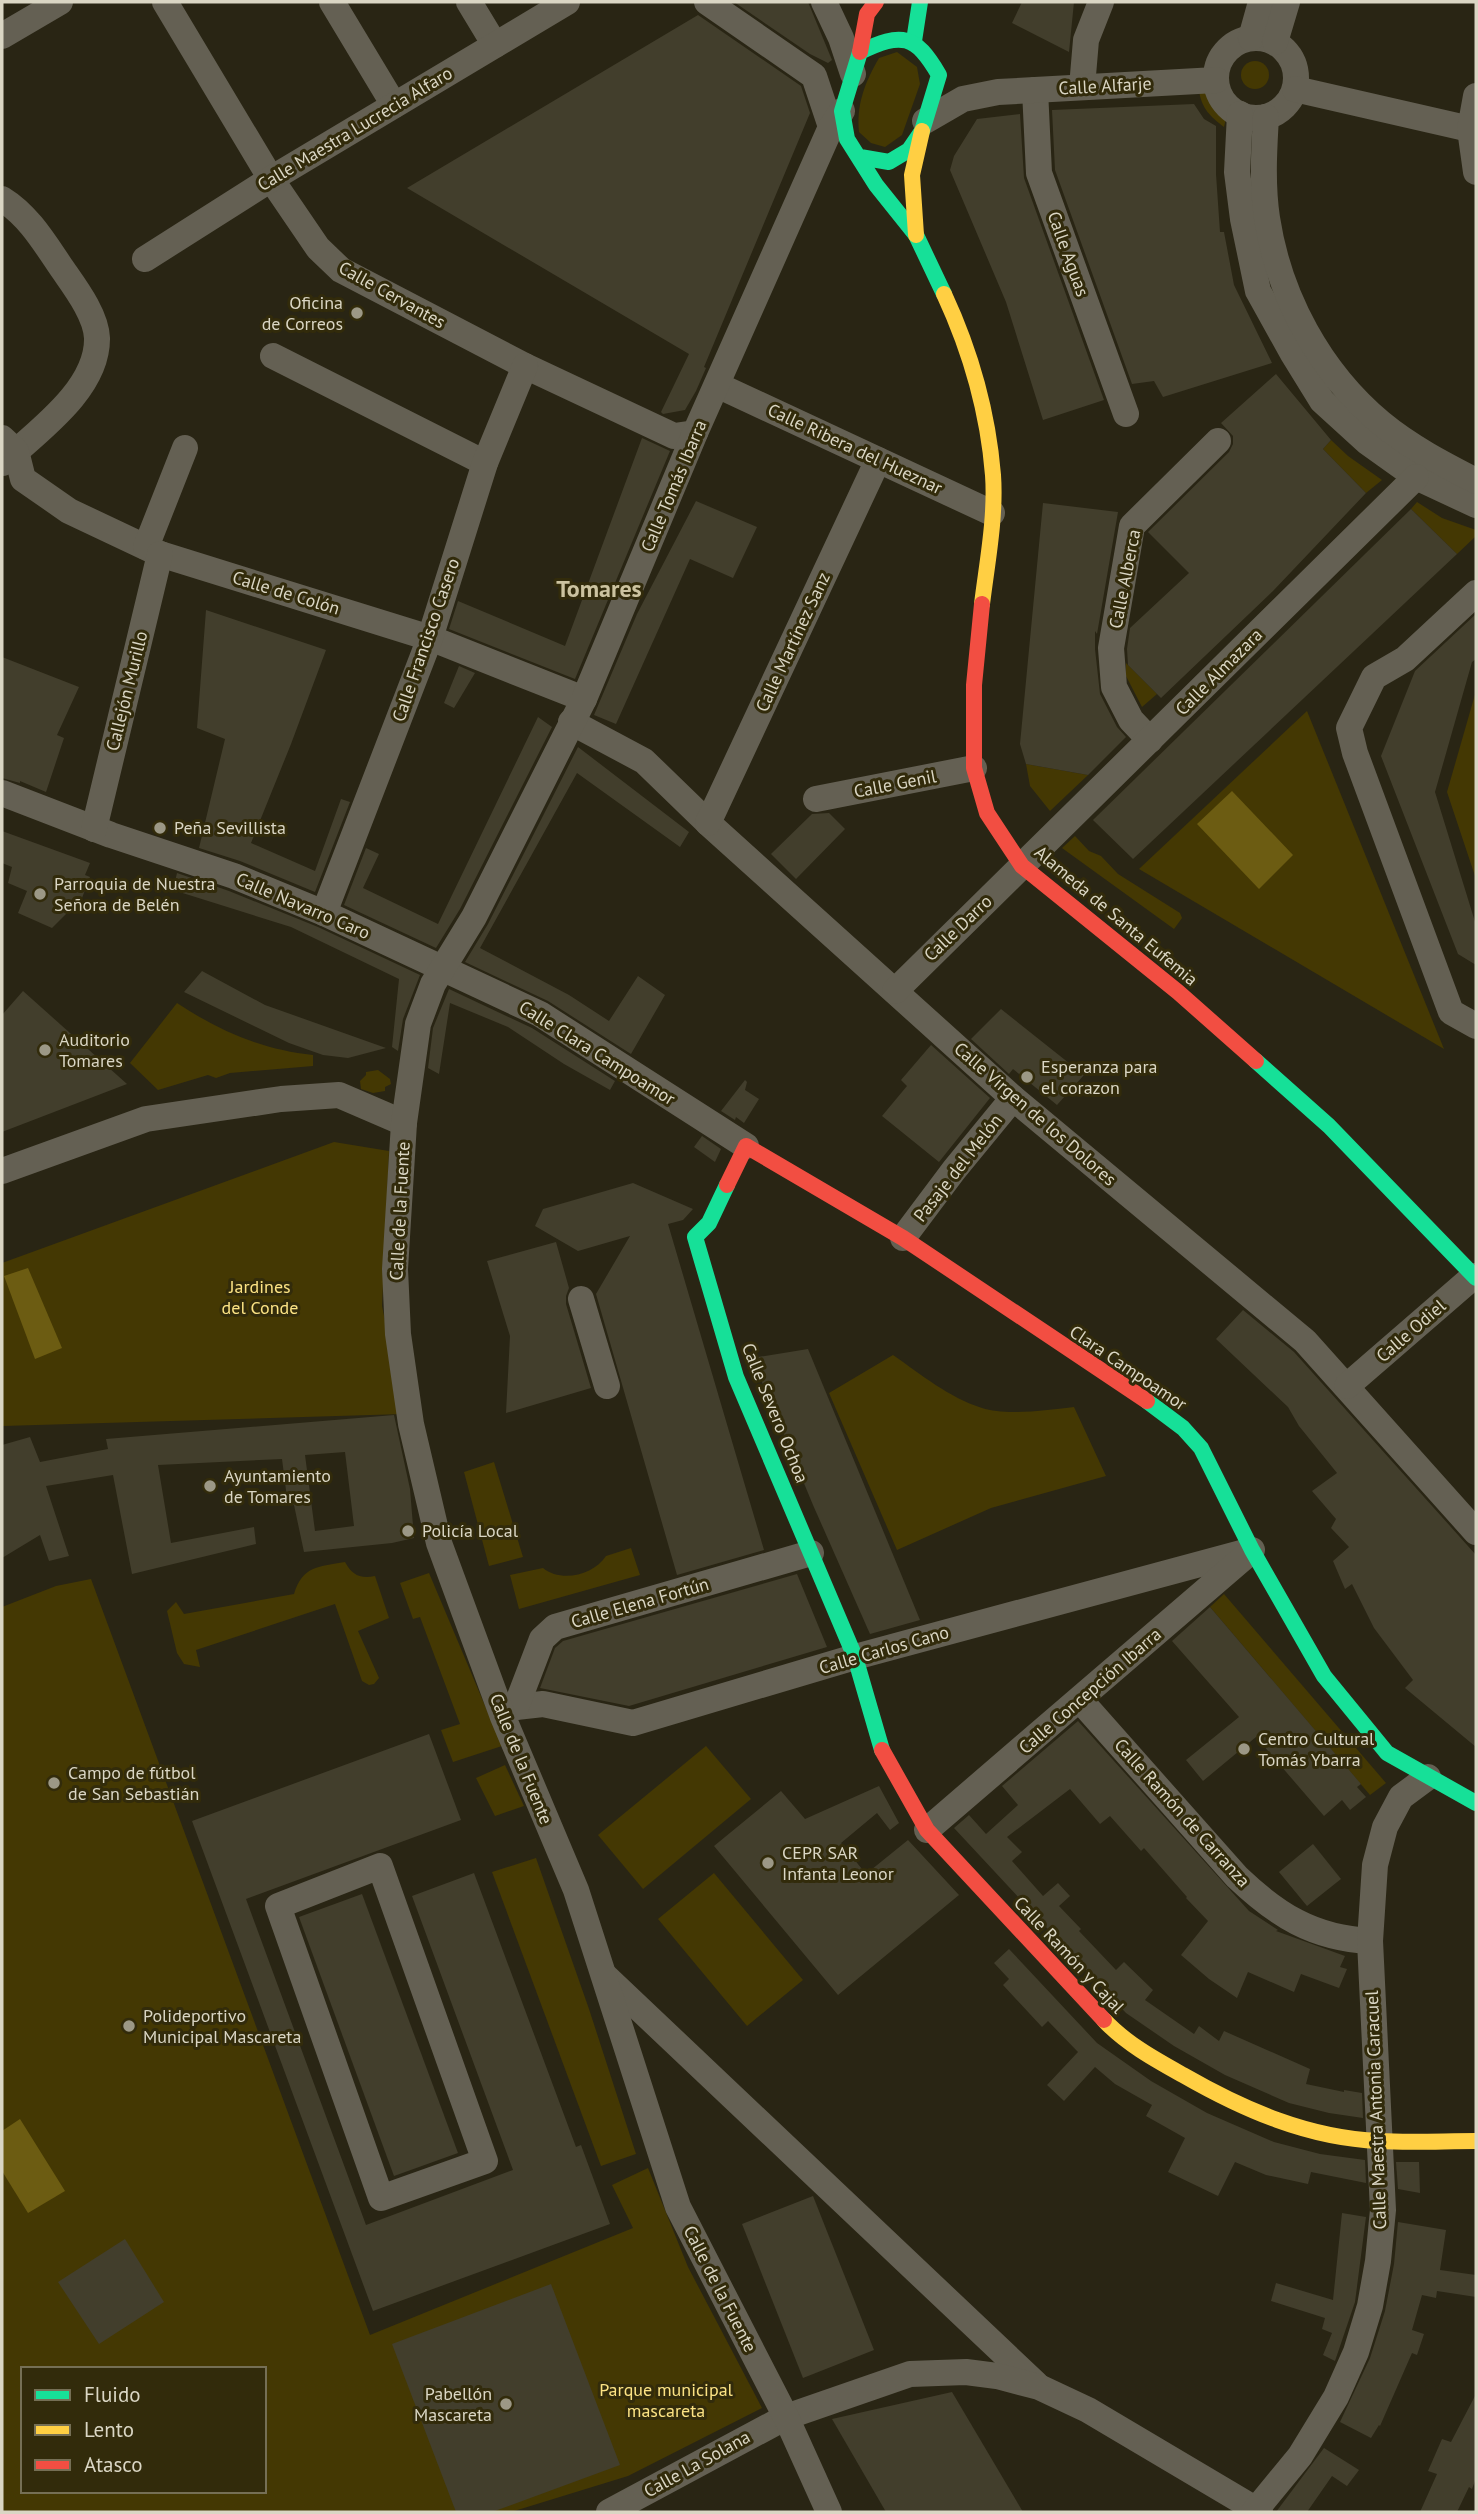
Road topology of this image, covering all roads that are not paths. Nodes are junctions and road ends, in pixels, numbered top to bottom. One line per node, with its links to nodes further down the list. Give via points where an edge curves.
1 (60, 2): 13 (street)
2 (165, 2): 32 (street, Calle Cervantes)
3 (332, 2): 25 (street)
4 (469, 2): 16 (street)
5 (567, 2): 16 (street, Calle Maestra Lucrecia Alfaro)
6 (707, 2): 27 (street, via 814,76)
7 (824, 2): 17 (street)
8 (920, 2): 14 (street)
9 (1101, 2): 20 (street, via 1086,40)
10 (1261, 2): 15 (street)
11 (1287, 2): 15 (street)
12 (865, 6): 14 (street); 17 (street)
13 (2, 36)
14 (901, 39): 17 (street); 18 (street, via 928,53)
15 (1263, 40): 19 (street, via 1239,41 1222,57); 21 (street, via 1286,50 1294,62)
16 (495, 45): 25 (street, Calle Maestra Lucrecia Alfaro)
17 (856, 63): 27 (street)
18 (939, 75): 23 (street, Calle Alfarje); 28 (street)
19 (1216, 80): 20 (street, Calle Alfarje); 26 (street, via 1223,100)
20 (1082, 87): 22 (street, Calle Alfarje)
21 (1295, 89): 26 (street, via 1284,107); 29 (street)
22 (1035, 90): 23 (street, Calle Alfarje); 39 (street, Calle Aguas, via 1039,173)
23 (995, 92): 28 (street, Calle Alfarje, via 963,99)
24 (1476, 96): 29 (street)
25 (394, 105): 32 (street, Calle Maestra Lucrecia Alfaro)
26 (1253, 116): 46 (street, via 1237,172 1258,291 1322,401 1367,443); 47 (street, via 1267,218 1282,280 1312,342 1340,384 1381,423 1427,456)
27 (836, 119): 30 (street); 38 (street, Calle Tomás Ibarra)
28 (924, 126): 30 (street, via 909,150 889,162); 34 (street, Alameda de Santa Eufemia, via 912,175)
29 (1470, 129): 31 (street)
30 (860, 157): 34 (street, Alameda de Santa Eufemia)
31 (1476, 172)
32 (271, 179): 35 (street, Calle Maestra Lucrecia Alfaro); 37 (street, Calle Cervantes, via 318,248 341,270)
33 (2, 199): 43 (street, via 34,228 85,302 97,337 92,368 71,400)
34 (916, 235): 49 (street, Alameda de Santa Eufemia, via 960,328 979,391 993,476)
35 (145, 259)
36 (273, 356): 45 (street)
37 (524, 366): 40 (street, Calle Cervantes, via 674,436); 45 (street, Calle Francisco Casero)
38 (718, 385): 40 (street, Calle Tomás Ibarra); 44 (street, Calle Ribera del Hueznar)
39 (1126, 414)
40 (695, 433): 53 (street, Calle Tomás Ibarra)
41 (1218, 441): 55 (street, Calle Alberca, via 1132,526 1111,648 1114,687 1130,720)
42 (185, 448): 50 (street, Callejón Murillo)
43 (7, 451): 50 (street, Calle de Colón, via 23,479 69,511)
44 (878, 460): 49 (street, Calle Ribera del Hueznar); 59 (street, Calle Martínez Sanz)
45 (485, 463): 52 (street, Calle Francisco Casero)
46 (1416, 477): 48 (street); 55 (street, Calle Almazara)
47 (1476, 481)
48 (1476, 505)
49 (992, 513): 56 (street, Alameda de Santa Eufemia, via 974,685)
50 (153, 550): 52 (street, Calle de Colón); 60 (street, Callejón Murillo)
51 (1476, 593): 65 (street, via 1405,659 1374,677 1349,728 1451,1012)
52 (430, 638): 53 (street, Calle de Colón); 62 (street, Calle Francisco Casero)
53 (584, 699): 54 (street, Calle Tomás Ibarra)
54 (571, 722): 59 (street, Calle Virgen de los Dolores, via 644,761); 63 (street, Calle Tomás Ibarra)
55 (1150, 740): 61 (street, Calle Almazara)
56 (974, 768): 58 (street, Calle Genil); 61 (street, Alameda de Santa Eufemia, via 987,813)
57 (2, 793): 60 (street, Calle Navarro Caro)
58 (816, 799)
59 (708, 823): 64 (street, Calle Virgen de los Dolores)
60 (94, 829): 62 (street, Calle Navarro Caro, via 234,876)
61 (1022, 866): 64 (street, Calle Darro); 71 (street, Alameda de Santa Eufemia, via 1178,992 1329,1126)
62 (324, 913): 63 (street, Calle Navarro Caro)
63 (443, 970): 67 (street, Calle de la Fuente, via 418,1024); 68 (street, Calle Clara Campoamor, via 540,1014)
64 (895, 991): 66 (street, Calle Virgen de los Dolores)
65 (1476, 1026)
66 (1013, 1098): 70 (street, Pasaje del Melón); 73 (street, Calle Virgen de los Dolores, via 1305,1341)
67 (404, 1123): 69 (street, via 339,1095 281,1099 146,1119); 80 (street, Calle de la Fuente, via 395,1269 398,1334 411,1424 439,1544)
68 (746, 1146): 70 (street, Clara Campoamor); 77 (street, Calle Severo Ochoa, via 709,1223 695,1237 736,1377)
69 (2, 1171)
70 (903, 1238): 76 (street, Clara Campoamor, via 1183,1428 1201,1448)
71 (1475, 1277): 73 (street, Calle Odiel)
72 (581, 1298): 74 (street)
73 (1347, 1385): 75 (street, Calle Virgen de los Dolores)
74 (607, 1387)
75 (1476, 1532)
76 (1252, 1550): 78 (street, Calle Carlos Cano); 79 (street, Calle Concepción Ibarra); 81 (street, Clara Campoamor, via 1324,1676 1387,1753)
77 (811, 1553): 78 (street, Calle Severo Ochoa); 80 (street, Calle Elena Fortún, via 555,1627 542,1639)
78 (855, 1657): 80 (street, Calle Carlos Cano, via 633,1723 543,1704); 83 (street, Calle Ramón y Cajal, via 882,1749)
79 (1080, 1700): 83 (street, Calle Concepción Ibarra); 85 (street, Calle Ramón de Carranza, via 1259,1897 1300,1924 1341,1939)
80 (510, 1712): 86 (street, Calle de la Fuente)
81 (1428, 1777): 82 (street, Clara Campoamor); 85 (street, Calle Maestra Antonia Caracuel, via 1401,1797 1385,1827 1375,1865)
82 (1476, 1803)
83 (927, 1830): 87 (street, Calle Ramón y Cajal, via 1112,2029 1216,2094 1282,2123)
84 (278, 1906): 84 (street, via 381,2198 485,2161 380,1867)
85 (1370, 1941): 87 (street, Calle Maestra Antonia Caracuel)
86 (603, 1975): 89 (street); 90 (street, Calle de la Fuente, via 678,2207)
87 (1378, 2141): 88 (street, Calle Ramón y Cajal); 93 (street, Calle Maestra Antonia Caracuel, via 1383,2210 1378,2262 1356,2352 1336,2397 1300,2456)
88 (1476, 2141)
89 (1039, 2387): 90 (street, Calle La Solana, via 966,2372 910,2374); 93 (street, via 1088,2410)
90 (786, 2417): 91 (street, Calle La Solana); 92 (street, Calle de la Fuente)
91 (609, 2512)
92 (829, 2512)
93 (1257, 2512)

